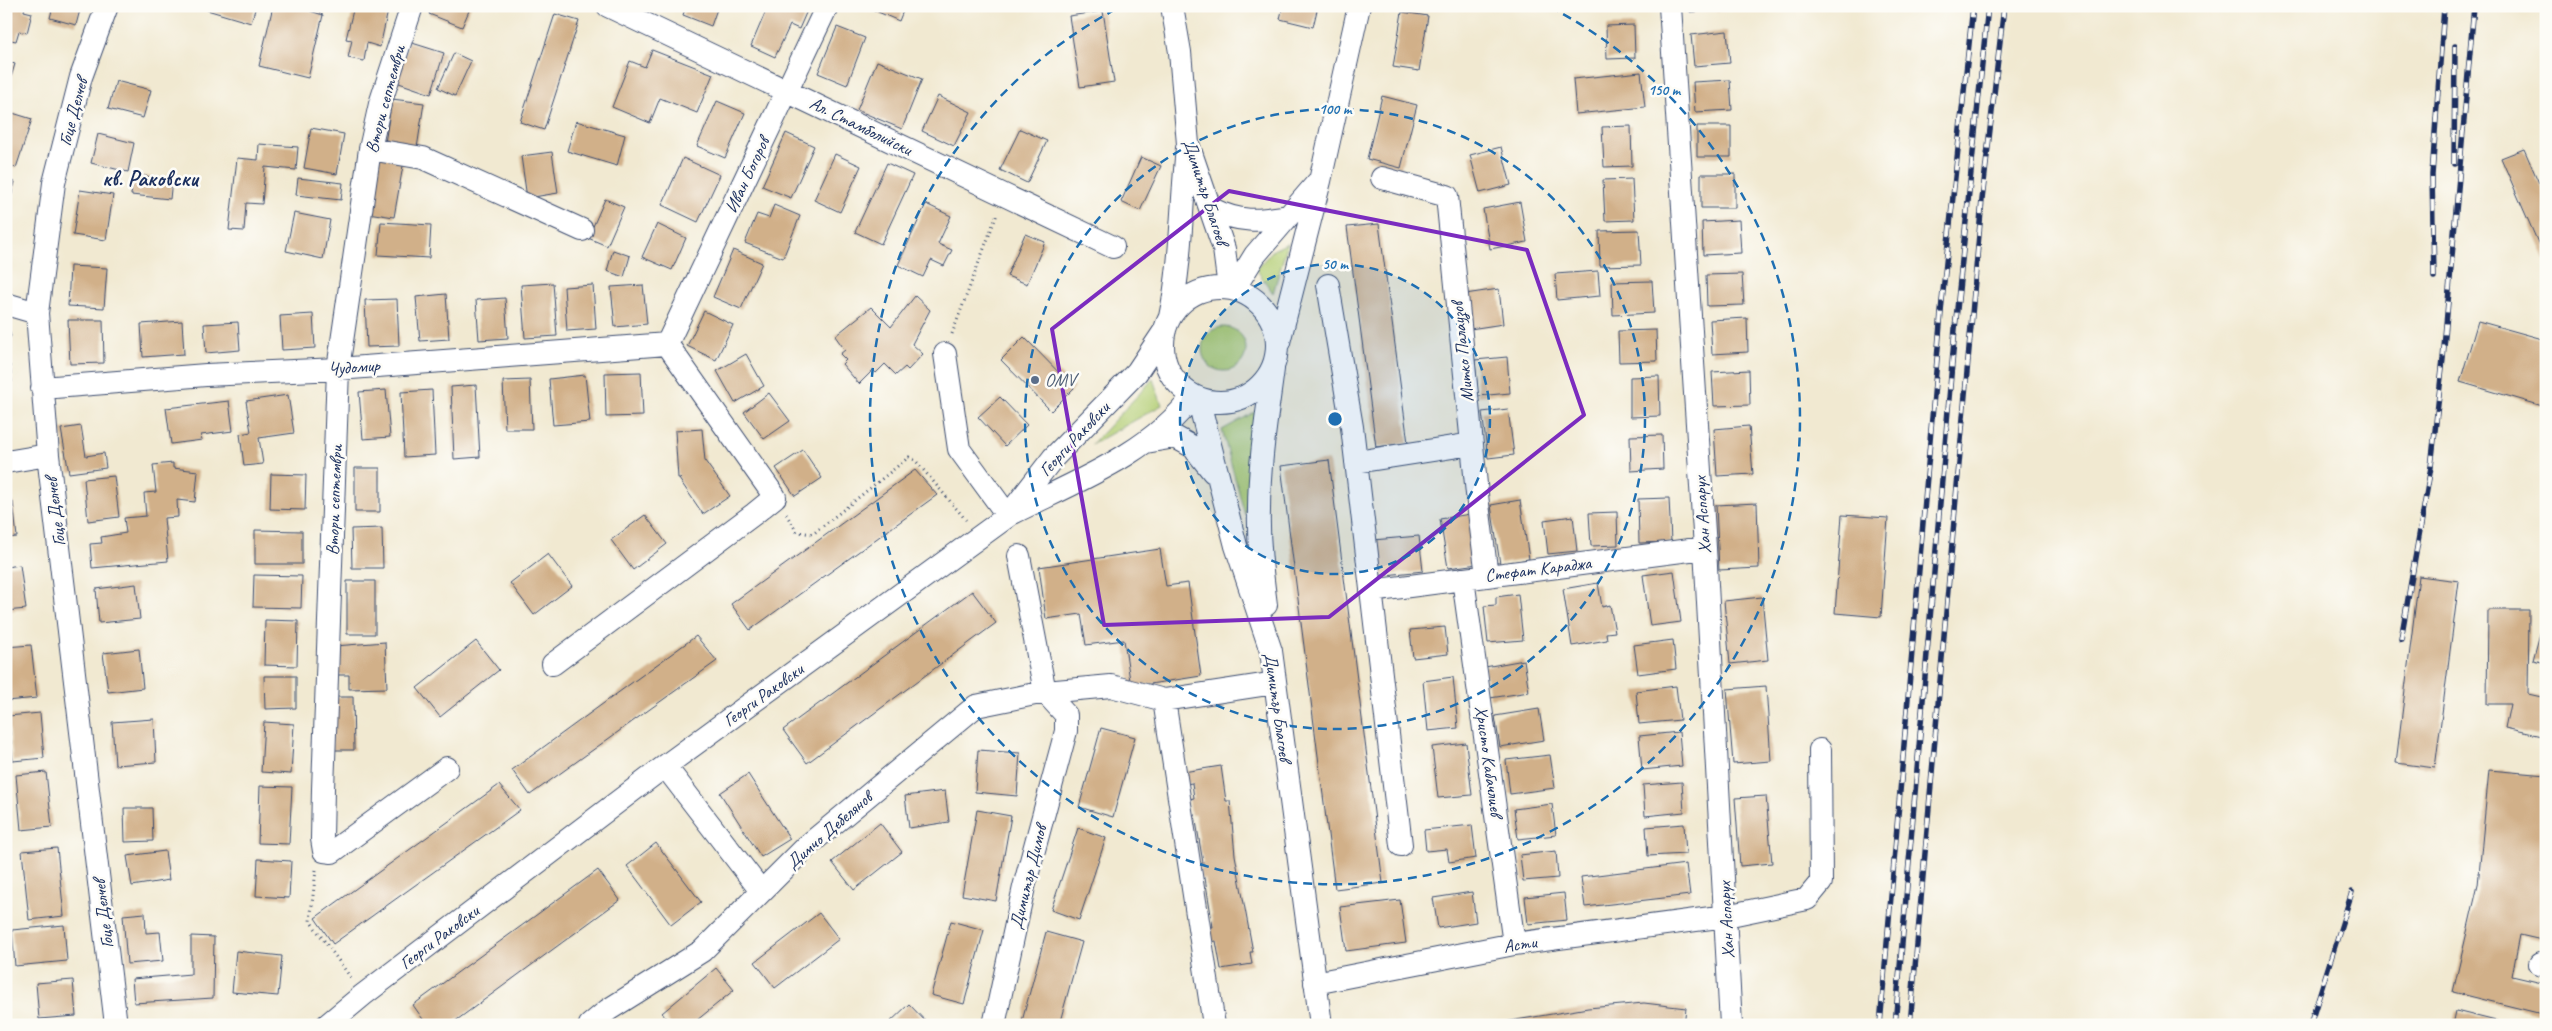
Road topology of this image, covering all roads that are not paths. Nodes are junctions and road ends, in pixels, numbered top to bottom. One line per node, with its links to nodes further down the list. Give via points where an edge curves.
1 (107, 6): 20 (street, Гоце Делчев, via 81,77 54,182)
2 (412, 6): 10 (street, Втори септември, via 380,104)
3 (608, 6): 8 (street, Ал. Стамболийски)
4 (827, 6): 8 (street, Иван Богоров)
5 (1172, 6): 9 (street, Димитър Благоев, via 1180,52)
6 (1359, 6): 12 (street)
7 (1670, 6): 35 (street, Хан Аспарух)
8 (787, 91): 16 (street, Ал. Стамболийски); 22 (street, Иван Богоров)
9 (1188, 144): 13 (street, Димитър Благоев); 21 (street, via 1177,278)
10 (370, 148): 15 (street, via 423,158); 25 (street, Втори септември)
11 (1382, 178): 29 (street, Митко Палаузов, via 1447,196)
12 (1320, 180): 14 (street); 24 (street)
13 (1212, 209): 14 (street, via 1228,217 1254,222); 18 (street, Димитър Благоев)
14 (1288, 216): 18 (street, via 1254,255)
15 (582, 230)
16 (1113, 247)
17 (1328, 285): 32 (street)
18 (1232, 289): 21 (street, via 1211,288 1195,293 1181,303); 24 (street, via 1262,306 1271,319 1276,334)
19 (6, 304): 20 (street)
20 (37, 313): 26 (street, Гоце Делчев)
21 (1167, 323): 27 (street, via 1163,342 1168,368 1174,379); 34 (street, Георги Раковски, via 1136,372 1053,458)
22 (667, 344): 25 (street, Чудомир); 41 (street, via 774,497)
23 (945, 354): 34 (street, via 959,449)
24 (1276, 357): 27 (street, via 1265,380 1252,392 1235,400 1216,402); 40 (street, via 1263,440 1258,509 1260,560)
25 (338, 369): 26 (street, Чудомир); 47 (street, Втори септември, via 323,790 324,851 332,852)
26 (42, 388): 30 (street, Гоце Делчев)
27 (1196, 397): 28 (street); 33 (street, Димитър Благоев)
28 (1146, 442): 33 (street, via 1175,437 1192,447); 34 (street, via 1088,476)
29 (1472, 444): 32 (street); 37 (street, Митко Палаузов)
30 (48, 455): 31 (street); 54 (street, Гоце Делчев)
31 (6, 462)
32 (1356, 462): 39 (street)
33 (1217, 478): 40 (street, Димитър Благоев)
34 (1008, 516): 46 (street, Георги Раковски)
35 (1705, 548): 37 (street, Стефат Караджа); 50 (street, Хан Аспарух)
36 (1019, 556): 43 (street)
37 (1487, 576): 38 (street, Стефат Караджа)
38 (1463, 579): 39 (street, Стефат Караджа); 51 (street, Христо Кабачлиев)
39 (1371, 591): 48 (street)
40 (1271, 651): 42 (street, Димитър Благоев)
41 (553, 664)
42 (1275, 683): 44 (street); 52 (street, Димитър Благоев)
43 (1045, 692): 44 (street, Димчо Дебелянов, via 1111,686); 49 (street, Димчо Дебелянов, via 976,706 807,846); 56 (street, Димитър Димов, via 1066,715 1066,731 1024,887)
44 (1164, 700): 57 (street)
45 (1820, 750): 50 (street, Асти, via 1820,882 1806,899)
46 (665, 766): 49 (street); 53 (street, Георги Раковски)
47 (447, 768)
48 (1401, 845)
49 (761, 892): 55 (street, Димчо Дебелянов, via 702,951 608,1010)
50 (1726, 916): 51 (street, Асти); 59 (street, Хан Аспарух)
51 (1514, 944): 52 (street, Асти)
52 (1315, 983): 58 (street, Димитър Благоев)
53 (324, 1023)
54 (116, 1025)
55 (590, 1025)
56 (994, 1025)
57 (1214, 1025)
58 (1321, 1025)
59 (1731, 1025)

